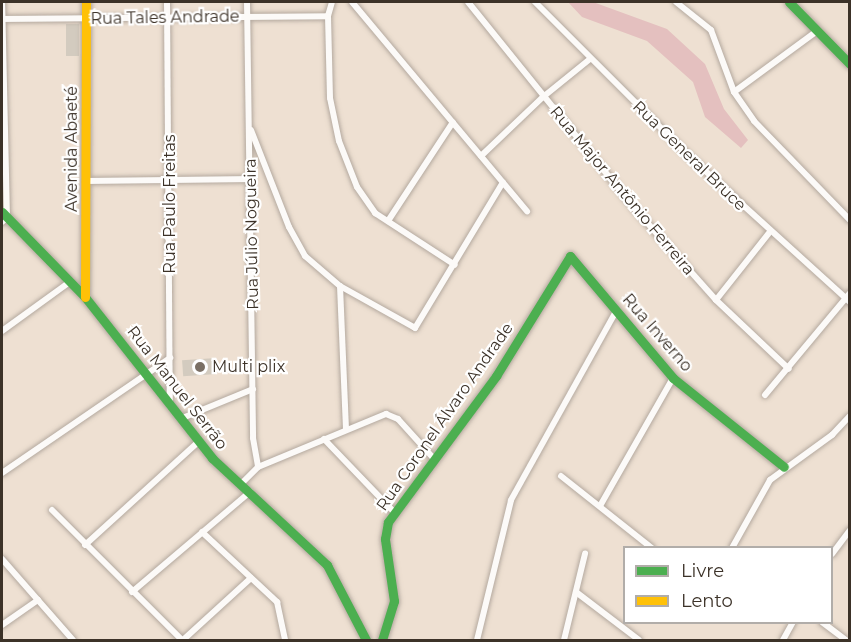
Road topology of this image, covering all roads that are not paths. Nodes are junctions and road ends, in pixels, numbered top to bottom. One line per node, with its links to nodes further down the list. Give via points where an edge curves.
1 (2, 2): 14 (street)
2 (86, 2): 15 (street, Avenida Abaeté)
3 (167, 2): 12 (street, Rua Paulo Freitas)
4 (247, 2): 13 (street, Rua Júlio Nogueira)
5 (332, 2): 11 (street)
6 (352, 2): 21 (street)
7 (468, 2): 20 (street, Rua Major Antônio Ferreira)
8 (535, 2): 17 (street, Rua General Bruce)
9 (676, 2): 19 (street, via 717,39)
10 (789, 2): 16 (street)
11 (328, 16): 13 (street, Rua Tales Andrade); 31 (street, via 330,98 339,141 366,203)
12 (167, 17): 13 (street, Rua Tales Andrade); 15 (street, Rua Tales Andrade); 26 (street, Rua Paulo Freitas)
13 (247, 17): 22 (street, Rua Júlio Nogueira)
14 (2, 19): 15 (street, Rua Tales Andrade); 29 (street)
15 (87, 20): 25 (street, Avenida Abaeté)
16 (817, 31): 18 (street); 19 (street)
17 (590, 59): 20 (street); 32 (street, Rua General Bruce)
18 (849, 64)
19 (734, 92): 30 (street, via 780,153)
20 (543, 97): 23 (street); 39 (street, Rua Major Antônio Ferreira)
21 (453, 122): 23 (street); 31 (street)
22 (250, 126): 24 (street, Rua Júlio Nogueira); 36 (street, via 298,245 313,264)
23 (481, 156): 27 (street)
24 (251, 179): 26 (street); 46 (street, Rua Júlio Nogueira)
25 (88, 181): 26 (street); 37 (street, Avenida Abaeté)
26 (170, 182): 42 (street, Rua Paulo Freitas)
27 (503, 182): 28 (street); 34 (street)
28 (527, 211)
29 (3, 218): 35 (street, Rua Manuel Serrão)
30 (849, 220)
31 (388, 221): 34 (street)
32 (769, 233): 38 (street, Rua General Bruce); 39 (street)
33 (570, 256): 40 (street, Rua Inverno); 54 (street, Rua Coronel Álvaro Andrade, via 496,376)
34 (455, 265): 36 (street, via 415,328)
35 (71, 282): 37 (street, Rua Manuel Serrão); 41 (street)
36 (340, 286): 51 (street)
37 (85, 297): 44 (street, Rua Manuel Serrão)
38 (848, 298): 43 (street)
39 (716, 300): 43 (street, Rua Major Antônio Ferreira)
40 (616, 311): 45 (street, Rua Inverno); 84 (street, via 533,456 505,519)
41 (2, 332)
42 (170, 358): 44 (street); 48 (street, Rua Paulo Freitas)
43 (789, 369): 47 (street)
44 (145, 372): 48 (street, Rua Manuel Serrão); 57 (street)
45 (673, 378): 56 (street, Rua Inverno); 61 (street)
46 (253, 389): 50 (street); 55 (street, Rua Júlio Nogueira, via 253,438)
47 (765, 395)
48 (170, 407): 50 (street, Rua Manuel Serrão)
49 (849, 416): 56 (street, via 832,435)
50 (180, 419): 53 (street, Rua Manuel Serrão)
51 (346, 429): 52 (street); 54 (street, via 392,415)
52 (324, 439): 55 (street); 63 (street)
53 (198, 442): 59 (street, Rua Manuel Serrão); 66 (street)
54 (435, 460): 63 (street, Rua Coronel Álvaro Andrade)
55 (258, 467): 59 (street)
56 (784, 467): 68 (street, via 770,480)
57 (2, 473)
58 (561, 476): 61 (street)
59 (240, 484): 60 (street, Rua Manuel Serrão)
60 (250, 492): 65 (street); 82 (street, Rua Manuel Serrão, via 327,565)
61 (600, 506): 67 (street)
62 (52, 510): 66 (street)
63 (395, 513): 83 (street, Rua Coronel Álvaro Andrade, via 385,538 394,601)
64 (849, 530): 69 (street)
65 (202, 532): 72 (street); 73 (street)
66 (85, 545): 73 (street)
67 (650, 546)
68 (733, 546)
69 (833, 551)
70 (585, 554): 74 (street)
71 (2, 559): 75 (street)
72 (252, 578): 80 (street); 81 (street, via 277,602)
73 (132, 592): 80 (street)
74 (576, 592): 85 (street); 86 (street)
75 (38, 600): 78 (street); 79 (street)
76 (792, 624): 87 (street)
77 (825, 624): 88 (street)
78 (2, 625)
79 (73, 640)
80 (182, 640)
81 (285, 640)
82 (366, 640)
83 (382, 640)
84 (477, 640)
85 (564, 640)
86 (639, 640)
87 (783, 640)
88 (846, 640)

